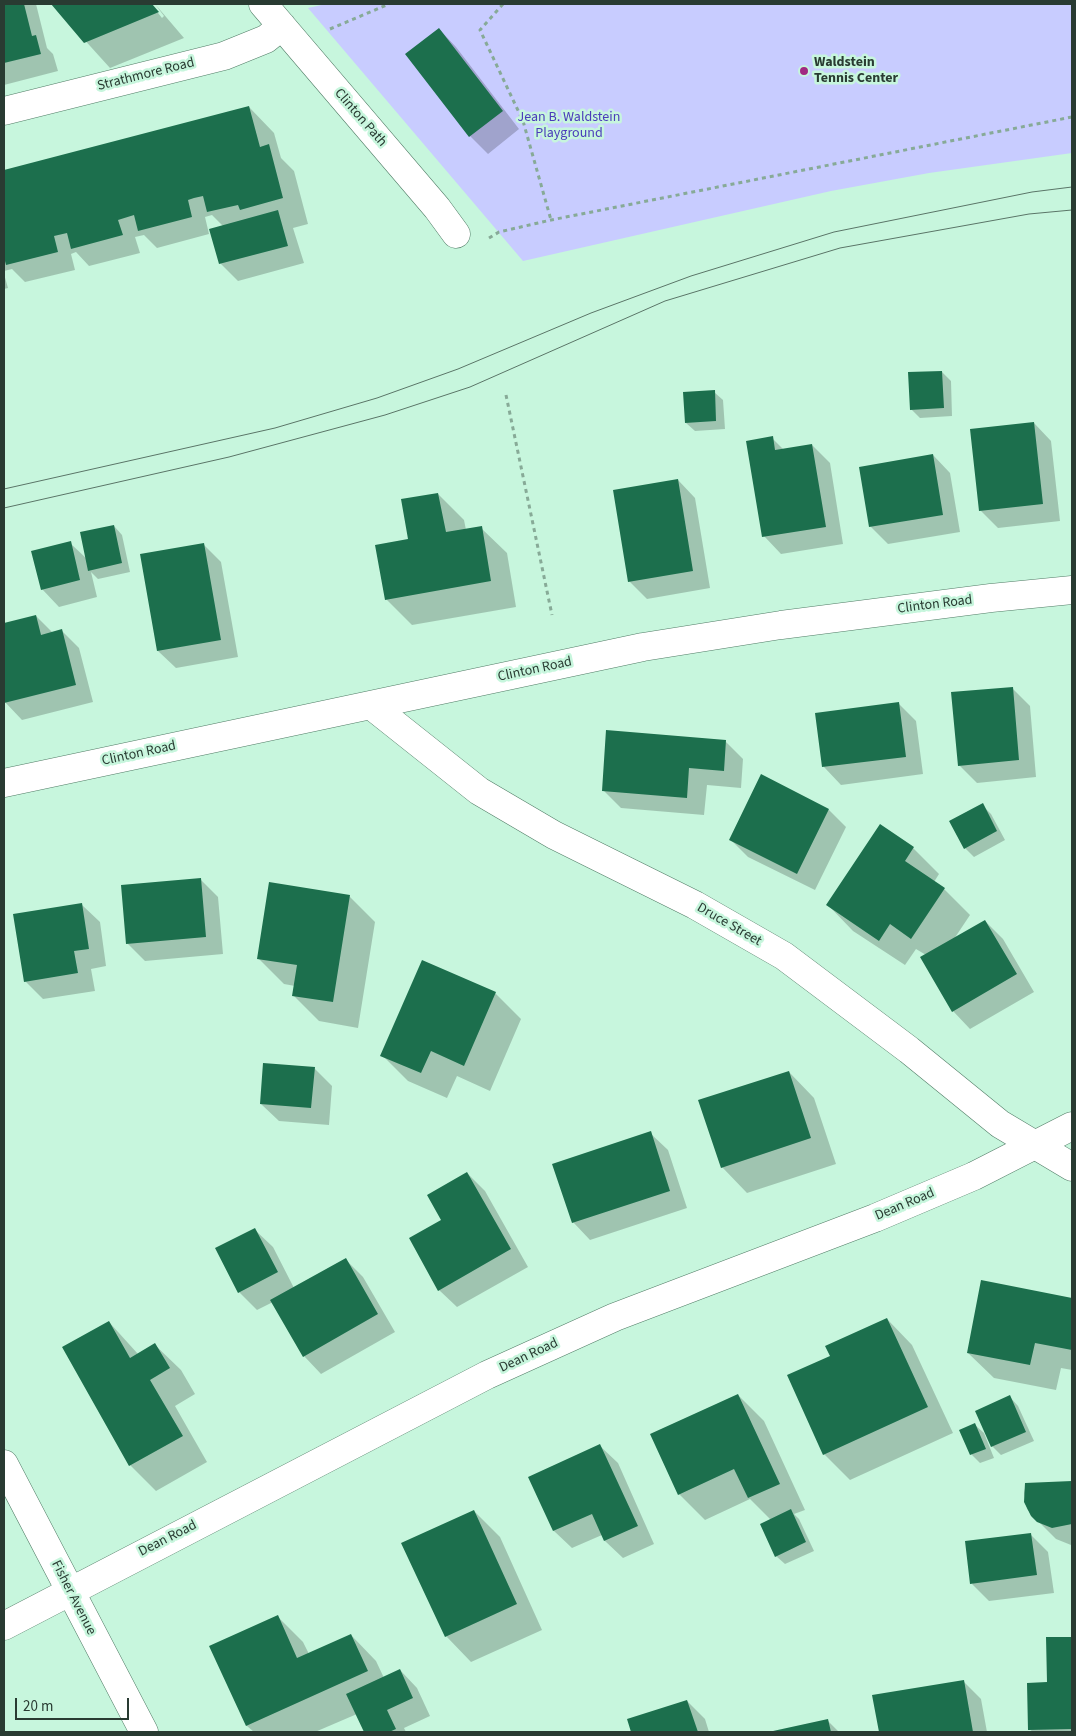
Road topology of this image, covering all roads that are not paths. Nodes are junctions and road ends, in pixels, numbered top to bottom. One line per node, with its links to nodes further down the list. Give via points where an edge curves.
1 (263, 4): 2 (street, Clinton Path)
2 (290, 35): 3 (street, Strathmore Road, via 266,39 224,56); 4 (street, Clinton Path)
3 (4, 111)
4 (456, 234)
5 (1072, 590): 6 (street, Clinton Road, via 781,625 634,649)
6 (372, 706): 7 (street, Clinton Road); 9 (street, Druce Street, via 479,791 554,835 695,905 784,956 916,1055 1000,1124)
7 (4, 783)
8 (1072, 1126): 9 (street, Dean Road)
9 (1036, 1145): 10 (street, Druce Street); 12 (street, Dean Road, via 974,1176 875,1218 689,1287 576,1334 444,1396)
10 (1072, 1167)
11 (4, 1464): 12 (street, Fisher Avenue)
12 (70, 1590): 13 (street, Dean Road); 14 (street, Fisher Avenue)
13 (4, 1626)
14 (144, 1732)

